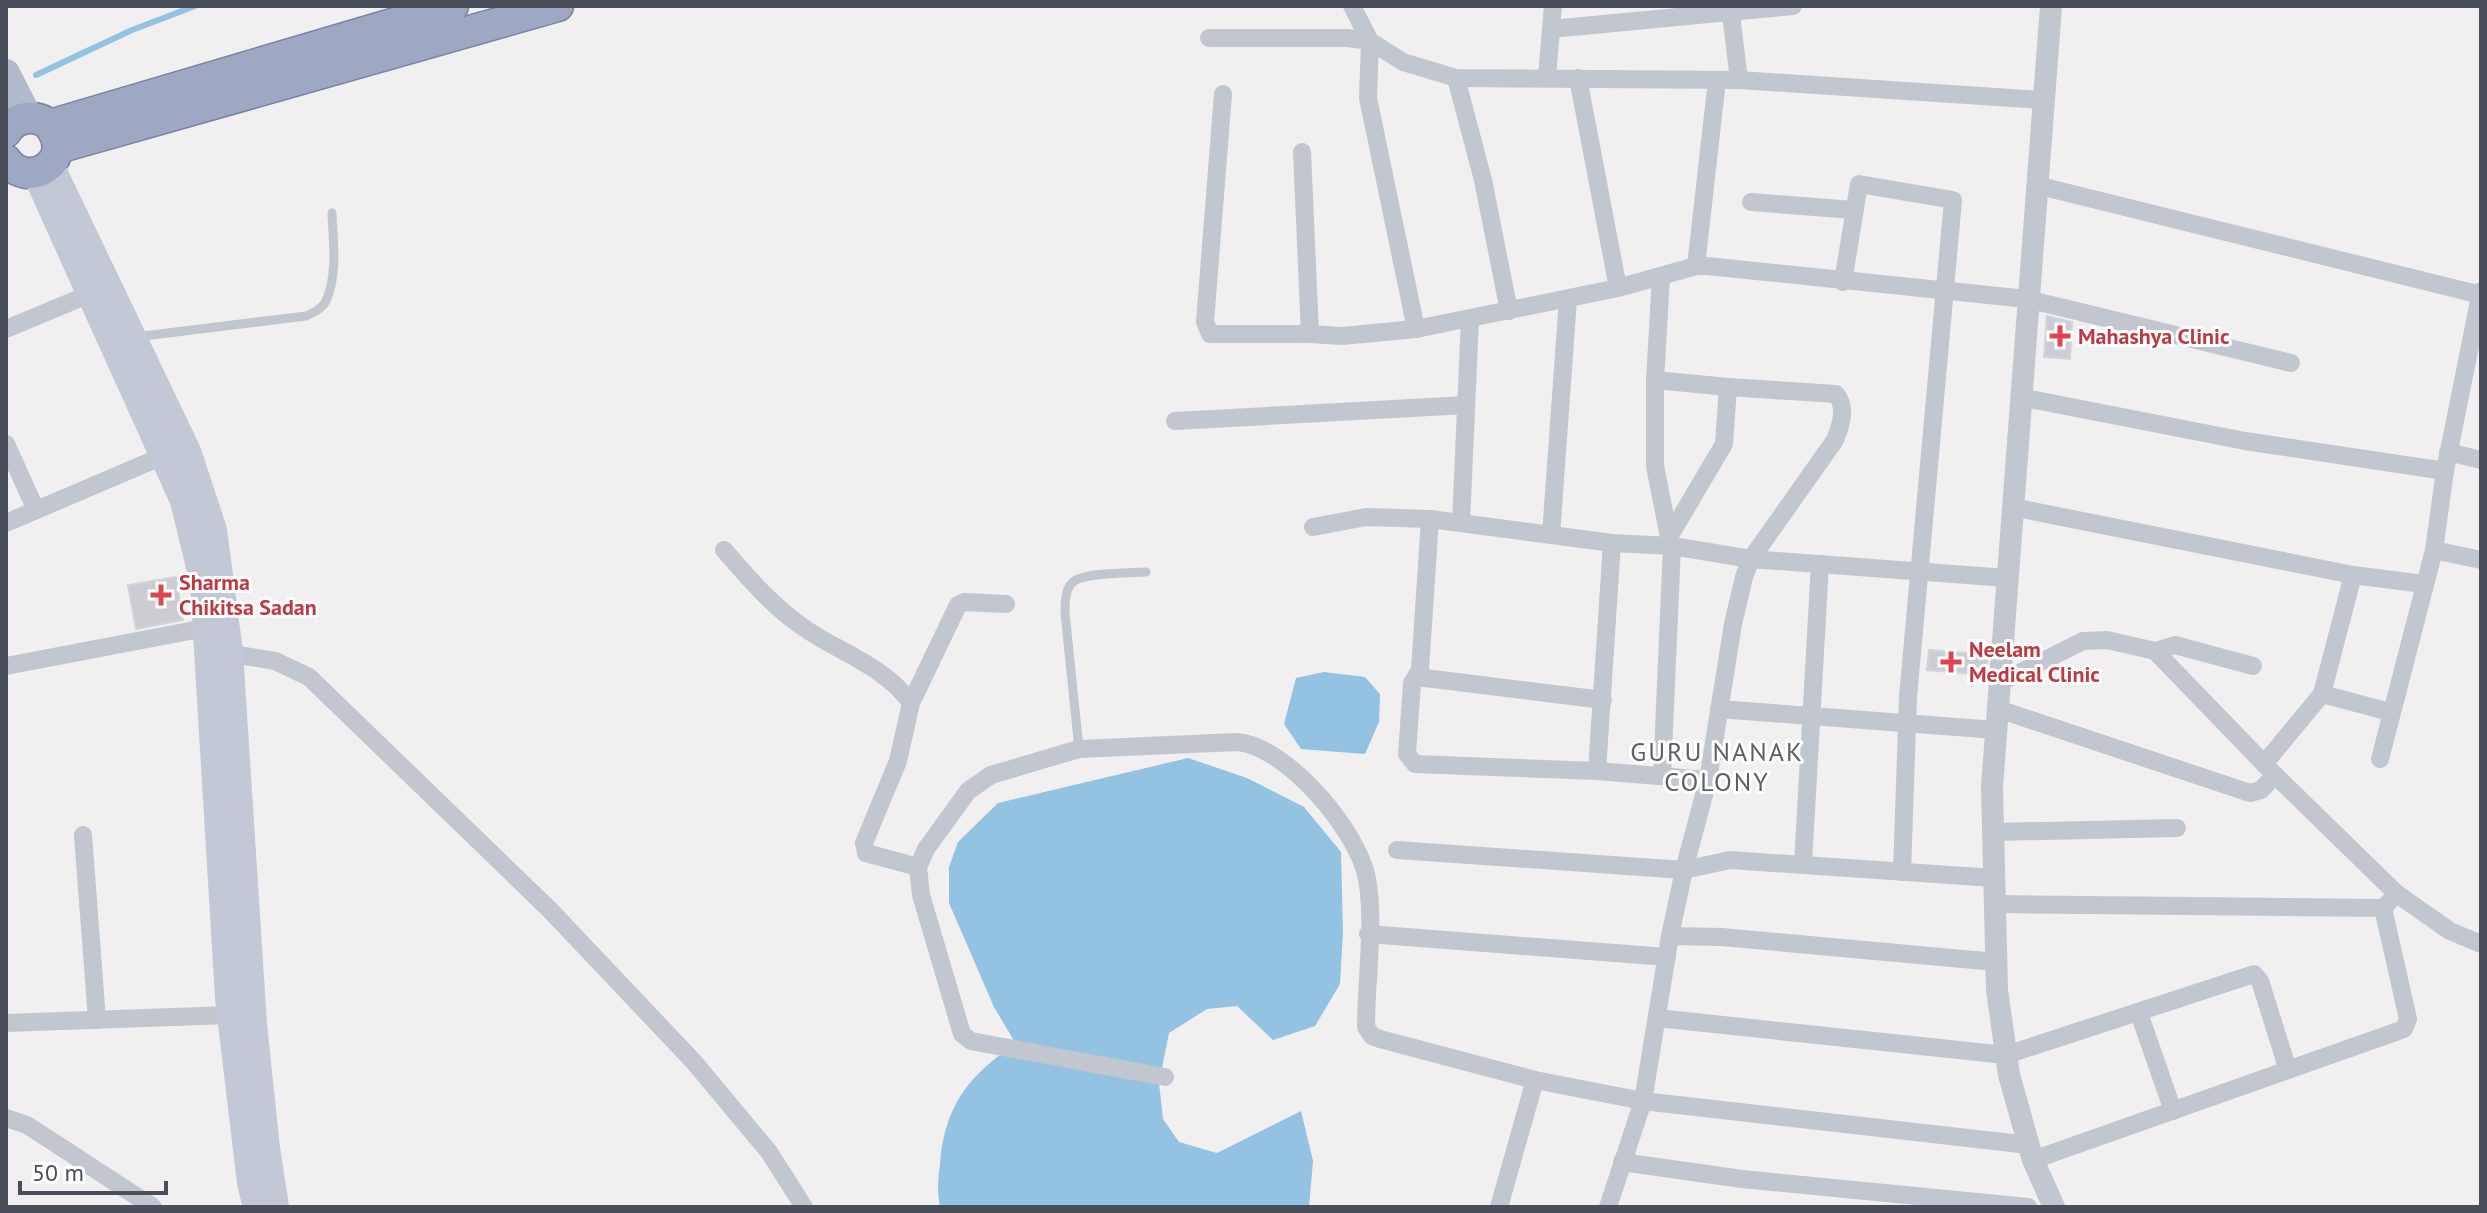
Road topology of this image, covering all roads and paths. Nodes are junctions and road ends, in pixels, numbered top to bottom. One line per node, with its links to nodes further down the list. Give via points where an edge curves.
1 (453, 6): 19 (highway)
2 (558, 6): 19 (highway)
3 (1352, 6): 10 (street)
4 (1553, 6): 8 (street)
5 (1793, 6): 7 (street)
6 (2051, 6): 18 (street)
7 (1731, 9): 8 (street); 16 (street)
8 (1551, 29): 12 (street)
9 (1209, 38): 10 (street)
10 (1370, 41): 13 (street, via 1403,62); 38 (street, via 1368,98)
11 (6, 73): 19 (main road)
12 (1547, 77): 13 (street); 14 (street)
13 (1456, 78): 35 (street)
14 (1578, 78): 15 (street); 29 (street)
15 (1717, 80): 16 (street); 26 (street)
16 (1739, 80): 18 (street)
17 (1223, 94): 39 (street, via 1206,329 1217,336)
18 (2042, 100): 22 (street)
19 (38, 144): 21 (highway, via 20,173); 32 (main road); 40 (main road)
20 (1302, 152): 39 (street)
21 (6, 160)
22 (2036, 185): 31 (street); 34 (street)
23 (1751, 202): 24 (street)
24 (1853, 210): 28 (street); 30 (street, via 1860,184 1952,199)
25 (332, 213): 40 (lane, via 331,284 319,309 306,316)
26 (1696, 266): 27 (street); 28 (street)
27 (1661, 277): 29 (street); 42 (street)
28 (1843, 282): 30 (street)
29 (1618, 288): 33 (street)
30 (1946, 292): 34 (street); 66 (street)
31 (2481, 293): 50 (street)
32 (90, 294): 37 (street); 40 (main road)
33 (1568, 299): 35 (street); 57 (street)
34 (2027, 299): 41 (street); 44 (street)
35 (1509, 311): 36 (street)
36 (1470, 319): 38 (street); 45 (street)
37 (6, 329)
38 (1416, 329): 39 (street)
39 (1310, 334)
40 (122, 338): 48 (main road); 71 (main road, via 188,451 214,530)
41 (2291, 363)
42 (1655, 380): 43 (street); 58 (street, via 1655,466)
43 (1728, 387): 58 (street, via 1724,444); 62 (street, via 1836,394 1841,401 1843,420 1835,440)
44 (2020, 397): 50 (street, via 2245,441); 51 (street)
45 (1466, 405): 46 (street); 55 (street)
46 (1175, 421)
47 (6, 444): 52 (street)
48 (163, 456): 52 (street); 71 (main road, via 183,501)
49 (2481, 460): 50 (street)
50 (2447, 461): 61 (street)
51 (2012, 507): 67 (street); 68 (street)
52 (36, 510): 54 (street)
53 (1430, 519): 55 (street); 56 (street, via 1366,517); 75 (street)
54 (6, 523)
55 (1461, 523): 57 (street)
56 (1313, 527)
57 (1551, 535): 59 (street)
58 (1670, 541): 59 (street); 62 (street); 89 (street)
59 (1612, 543): 78 (street)
60 (724, 550): 79 (street, via 771,603 829,644 882,672)
61 (2434, 550): 63 (street); 69 (street)
62 (1751, 559): 64 (street); 80 (street, via 1733,624)
63 (2481, 560)
64 (1820, 564): 66 (street); 82 (street)
65 (1146, 572): 85 (lane, via 1080,577 1067,591)
66 (1920, 572): 68 (street); 84 (street)
67 (2353, 575): 69 (street); 77 (street)
68 (2007, 578): 76 (street)
69 (2424, 584): 81 (street)
70 (1006, 604): 79 (street, via 959,603)
71 (217, 639): 73 (street); 109 (main road); 124 (main road); 125 (street, via 289,666 321,688 550,910 694,1062 769,1152)
72 (2155, 651): 74 (street, via 2175,645); 76 (street, via 2107,640 2083,641); 87 (street)
73 (6, 666)
74 (2253, 666)
75 (1417, 677): 78 (street); 88 (street, via 1412,683 1407,754 1415,764)
76 (1999, 683): 83 (street)
77 (2322, 694): 81 (street); 87 (street)
78 (1603, 700): 88 (street)
79 (911, 703): 96 (street, via 898,761 864,848 866,853)
80 (1719, 709): 82 (street); 90 (street)
81 (2390, 712): 86 (street)
82 (1811, 716): 84 (street); 95 (street)
83 (1997, 720): 84 (street); 87 (street, via 2250,793 2261,790); 92 (street)
84 (1906, 723): 98 (street)
85 (1079, 749): 96 (street, via 991,775 968,791); 103 (street, via 1247,743 1299,774 1361,855 1369,894)
86 (2380, 759)
87 (2270, 769): 100 (street)
88 (1597, 771): 89 (street)
89 (1662, 775): 90 (street)
90 (1708, 780): 97 (street)
91 (2177, 828): 92 (street)
92 (1993, 832): 99 (street)
93 (83, 835): 111 (street)
94 (1397, 850): 97 (street)
95 (1803, 864): 97 (street, via 1730,860); 98 (street)
96 (918, 867): 115 (street, via 921,895 962,1034 971,1041)
97 (1684, 870): 104 (street)
98 (1902, 872): 99 (street)
99 (1994, 878): 101 (street)
100 (2397, 894): 102 (street); 105 (street, via 2450,931)
101 (1995, 904): 102 (street); 107 (street)
102 (2383, 908): 114 (street, via 2406,1025 2399,1032)
103 (1368, 934): 106 (street); 116 (street, via 1366,1027 1372,1036)
104 (1670, 936): 106 (street); 107 (street)
105 (2481, 944)
106 (1667, 957): 110 (street)
107 (1996, 962): 113 (street)
108 (2139, 1013): 113 (street); 114 (street, via 2254,974); 118 (street)
109 (230, 1015): 111 (street); 123 (main road)
110 (1657, 1018): 113 (street); 117 (street)
111 (97, 1020): 112 (street)
112 (6, 1023)
113 (2006, 1055): 120 (street)
114 (2288, 1070): 118 (street)
115 (1165, 1077)
116 (1535, 1080): 117 (street); 126 (street)
117 (1643, 1101): 120 (street); 121 (street)
118 (2173, 1111): 120 (street)
119 (6, 1118): 122 (street, via 27,1125)
120 (2031, 1152): 129 (street)
121 (1622, 1162): 127 (street); 128 (street)
122 (153, 1207)
123 (256, 1207)
124 (276, 1207)
125 (804, 1207)
126 (1499, 1207)
127 (1608, 1207)
128 (2028, 1207)
129 (2054, 1207)

